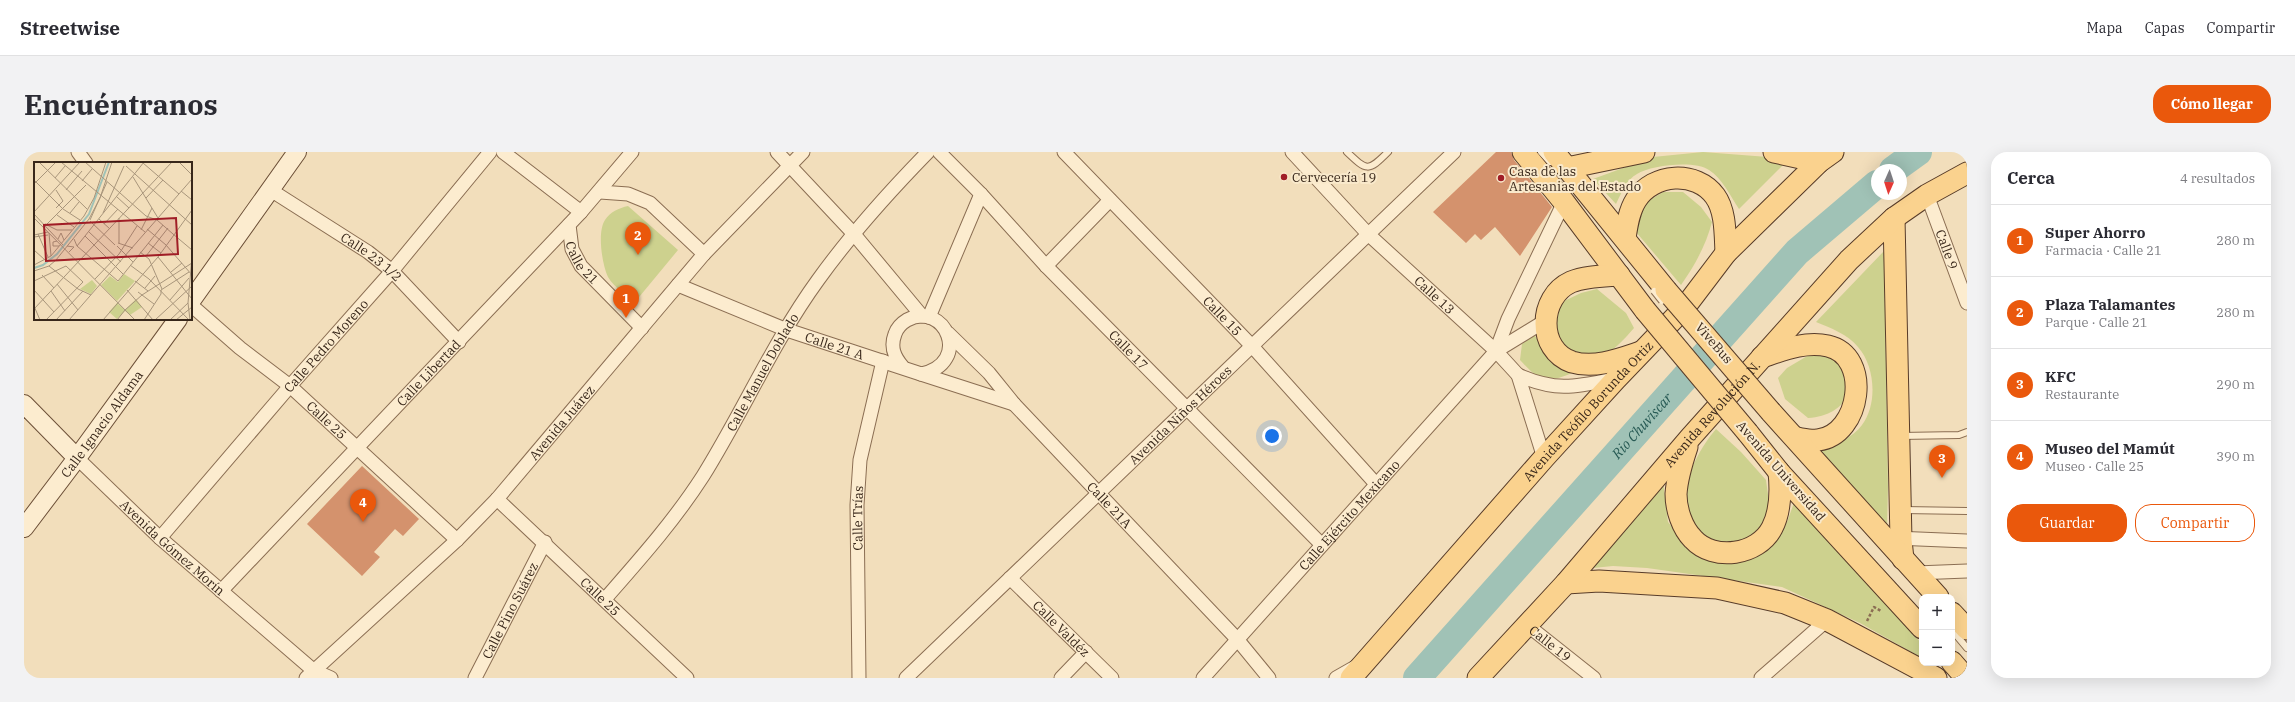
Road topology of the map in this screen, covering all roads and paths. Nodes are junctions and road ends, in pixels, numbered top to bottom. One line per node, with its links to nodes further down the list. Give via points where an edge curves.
1 (78, 152): 20 (street)
2 (297, 152): 24 (main road)
3 (490, 152): 39 (street, Calle Pedro Moreno)
4 (503, 152): 30 (street)
5 (632, 152): 25 (street, Calle Libertad)
6 (778, 152): 22 (street)
7 (803, 152): 22 (street, Avenida Juárez)
8 (928, 152): 33 (street, Calle Manuel Doblado)
9 (939, 152): 26 (street, Calle 17)
10 (1064, 152): 28 (street, Calle 15)
11 (1292, 152): 34 (street, Calle 13)
12 (1347, 152): 13 (lane, via 1361,166 1370,168)
13 (1388, 152)
14 (1454, 152): 34 (street, Avenida Niños Héroes)
15 (1523, 152): 29 (main road, Avenida Universidad)
16 (1541, 152): 21 (lane)
17 (1644, 152): 21 (main road)
18 (1774, 152): 19 (main road)
19 (1826, 157): 36 (main road, Avenida Teófilo Borunda Ortiz)
20 (85, 162)
21 (1559, 163): 35 (main road)
22 (790, 165): 33 (street); 37 (street, Avenida Juárez)
23 (1967, 172): 27 (main road, Avenida Revolución N.)
24 (269, 189): 39 (street, Calle 23 1/2, via 368,252); 43 (main road)
25 (600, 192): 30 (street, Calle Libertad); 37 (street, via 628,194 650,204)
26 (981, 194): 38 (street, Calle 17); 46 (street)
27 (1927, 195): 31 (main road, Avenida Revolución N.); 44 (street, Calle 9)
28 (1110, 200): 38 (street); 54 (street, Calle 15)
29 (1564, 202): 40 (main road, Avenida Universidad); 55 (street, via 1511,313)
30 (581, 212): 32 (street, Calle Libertad)
31 (1894, 218): 57 (main road, Avenida Revolución N., via 1849,260); 70 (main road)
32 (569, 225): 50 (street, Calle 21, via 572,248 581,266); 53 (street, Calle Libertad)
33 (853, 233): 46 (street); 51 (street, Calle Manuel Doblado, via 817,282)
34 (1368, 234): 54 (street, Avenida Niños Héroes); 55 (street, Calle 13)
35 (1625, 238): 36 (main road, via 1630,210 1636,199 1658,181 1685,179 1695,181 1716,196 1722,211); 42 (main road)
36 (1726, 253): 56 (main road, Avenida Teófilo Borunda Ortiz, via 1685,307)
37 (704, 254): 41 (street, Avenida Juárez)
38 (1046, 266): 68 (street, Calle 17)
39 (392, 271): 53 (street, Calle 23 1/2); 64 (street, Calle Pedro Moreno)
40 (1619, 275): 49 (main road, via 1570,282 1556,293 1550,302); 76 (main road, Avenida Universidad, bridge, via 1644,310)
41 (678, 284): 50 (street, Avenida Juárez); 51 (street, Calle 21 A)
42 (1657, 289): 48 (lane, ViveBus, bridge); 72 (main road, bridge)
43 (192, 300)
44 (1967, 303)
45 (192, 306): 64 (street, Calle 25, via 240,348)
46 (925, 317): 52 (street, via 943,326); 59 (street, via 912,318 903,323 895,335 893,350 896,360)
47 (177, 320): 74 (main road, Calle Ignacio Aldama)
48 (1680, 320)
49 (1545, 321): 55 (street); 56 (main road, via 1546,335 1553,350 1573,362 1594,364 1614,361)
50 (642, 328): 79 (street, Avenida Juárez)
51 (787, 330): 58 (street, Calle 21 A); 94 (street, Calle Manuel Doblado, via 703,475 672,523)
52 (948, 333): 60 (street, via 948,356 942,365 932,372); 67 (street, Calle 21A, via 989,374)
53 (459, 342): 73 (street, Calle Libertad)
54 (1251, 346): 68 (street, Avenida Niños Héroes); 77 (street, Calle 15)
55 (1496, 351): 61 (street, Calle 13); 77 (street, Calle Ejército Mexicano)
56 (1644, 351): 62 (main road, Avenida Teófilo Borunda Ortiz)
57 (1761, 357): 71 (main road, Avenida Revolución N.); 72 (main road, via 1792,347 1813,344 1829,346 1842,353 1852,365 1856,405 1845,424 1834,434 1818,440)
58 (883, 361): 59 (street, Calle 21 A); 110 (street, Calle Trías, via 860,460 857,505)
59 (903, 367): 60 (street)
60 (921, 374): 67 (street)
61 (1518, 375): 62 (street, via 1552,387 1569,387); 75 (street, Calle 13)
62 (1616, 379): 75 (main road, Avenida Teófilo Borunda Ortiz)
63 (1730, 379): 65 (lane, ViveBus)
64 (290, 386): 73 (street, Calle 25); 83 (street, Calle Pedro Moreno)
65 (1741, 390)
66 (24, 404): 74 (main road, Avenida Gómez Morín)
67 (1014, 404): 78 (street, Calle 21A)
68 (1187, 409): 78 (street, Avenida Niños Héroes); 87 (street, Calle 17)
69 (1967, 432): 70 (lane, via 1959,435)
70 (1899, 436): 80 (main road)
71 (1689, 438): 76 (main road, via 1678,478 1678,510 1693,540 1706,548 1720,552 1736,552 1748,549 1764,539 1772,528 1779,508); 91 (main road, Avenida Revolución N.)
72 (1796, 438): 88 (main road)
73 (358, 447): 84 (street, Calle 25); 92 (street, Calle Libertad)
74 (77, 458): 82 (main road, Calle Ignacio Aldama); 83 (street, Avenida Gómez Morín)
75 (1544, 458): 104 (main road, Avenida Teófilo Borunda Ortiz)
76 (1780, 472): 99 (main road, Avenida Universidad)
77 (1376, 484): 87 (street, Calle Ejército Mexicano)
78 (1098, 494): 90 (street, Avenida Niños Héroes); 101 (street, Calle 21A)
79 (497, 499): 84 (street, Avenida Juárez); 86 (street, Calle 25)
80 (1901, 510): 81 (lane); 88 (main road)
81 (1967, 511)
82 (24, 528)
83 (160, 538): 92 (street, Avenida Gómez Morín)
84 (457, 540): 106 (street, Avenida Juárez)
85 (1967, 541): 88 (street)
86 (545, 542): 94 (street, Calle 25); 108 (street, Calle Pino Suárez)
87 (1322, 545): 101 (street, Calle Ejército Mexicano)
88 (1901, 552): 89 (street); 93 (main road)
89 (1967, 571)
90 (1010, 578): 103 (street, Calle Valdéz); 111 (street, Avenida Niños Héroes)
91 (1566, 583): 96 (main road, via 1599,581 1716,588 1785,603); 98 (main road, Avenida Revolución N.)
92 (221, 591): 106 (street, Avenida Gómez Morín)
93 (1936, 594)
94 (605, 599): 109 (street, Calle 25)
95 (1883, 605): 100 (path, via 1881,611 1874,607)
96 (1827, 620): 100 (main road); 120 (street)
97 (1960, 623): 102 (lane)
98 (1526, 624): 118 (main road, Avenida Revolución N.); 119 (street, Calle 19)
99 (1919, 625)
100 (1859, 638): 121 (main road)
101 (1237, 640): 114 (street, Calle Ejército Mexicano); 115 (street, Calle 21A)
102 (1967, 648)
103 (1086, 652): 112 (street); 113 (street, Calle Valdéz)
104 (1369, 659): 116 (street); 117 (main road, Avenida Teófilo Borunda Ortiz)
105 (1955, 665): 122 (main road)
106 (309, 674): 107 (street, Avenida Gómez Morín)
107 (331, 678)
108 (475, 678)
109 (687, 678)
110 (859, 678)
111 (906, 678)
112 (1061, 678)
113 (1112, 678)
114 (1203, 678)
115 (1269, 678)
116 (1336, 678)
117 (1351, 678)
118 (1478, 678)
119 (1594, 678)
120 (1761, 678)
121 (1936, 678)
122 (1966, 678)

